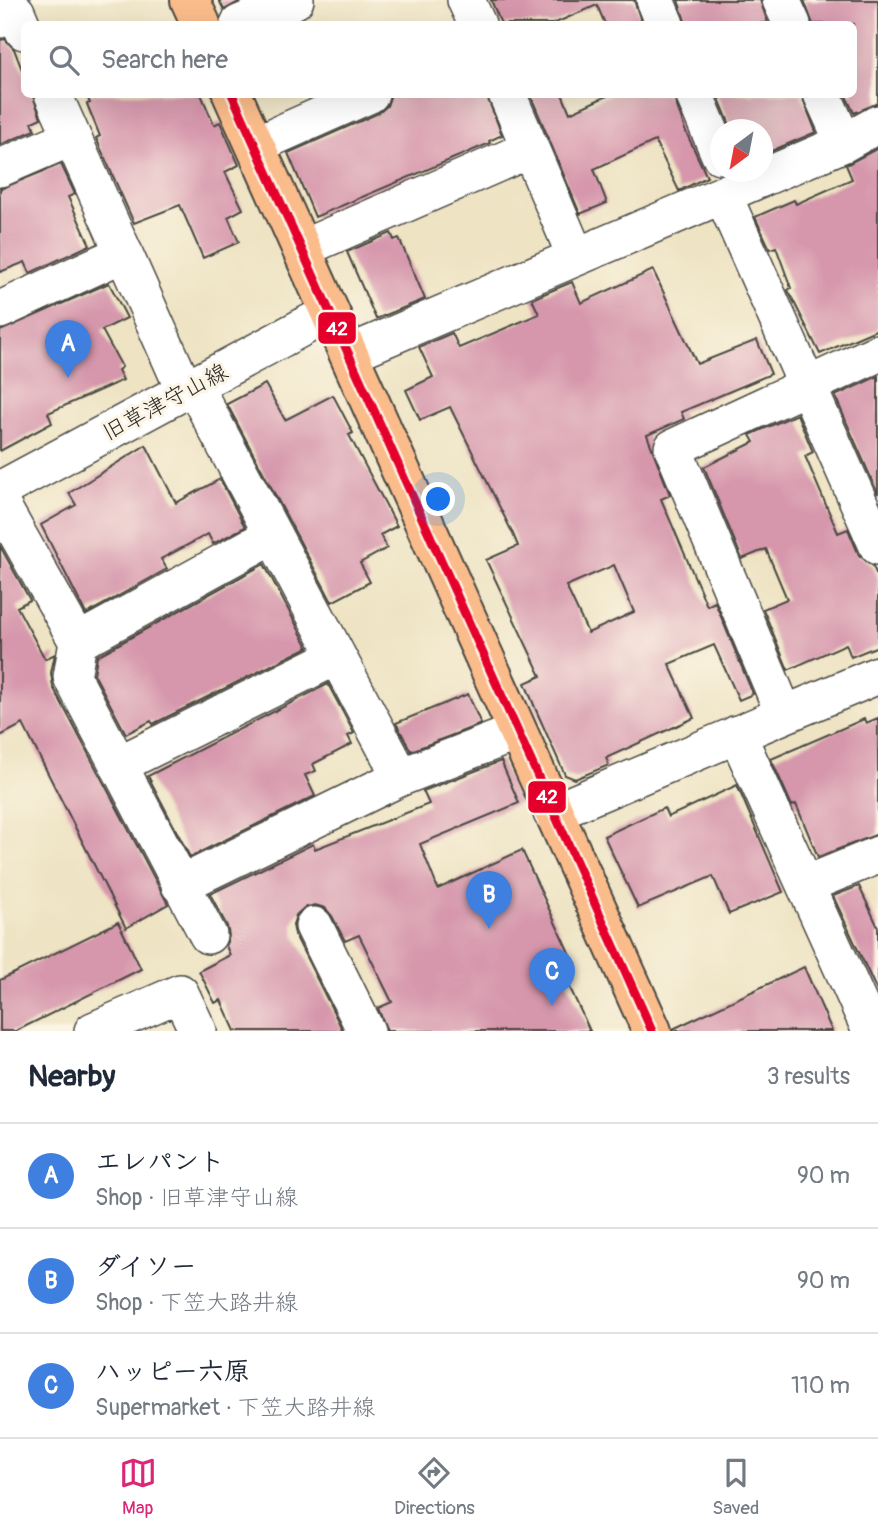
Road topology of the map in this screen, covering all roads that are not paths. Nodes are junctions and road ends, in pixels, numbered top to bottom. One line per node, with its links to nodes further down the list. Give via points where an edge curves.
1 (190, 0): 7 (main road)
2 (295, 0): 8 (street)
3 (466, 0): 9 (street)
4 (655, 0): 10 (street)
5 (781, 0): 11 (street)
6 (0, 19): 12 (street, via 16,12)
7 (200, 21)
8 (246, 21)
9 (476, 21)
10 (664, 21)
11 (791, 21)
12 (21, 24)
13 (55, 98): 21 (street)
14 (234, 98): 23 (main road)
15 (361, 98): 23 (street)
16 (509, 98): 24 (street)
17 (696, 98): 20 (street)
18 (824, 98): 22 (street)
19 (878, 124): 22 (street)
20 (710, 132)
21 (72, 136): 25 (street); 28 (street)
22 (844, 144): 26 (street)
23 (255, 145): 27 (main road)
24 (530, 149): 27 (street); 29 (street)
25 (0, 168)
26 (729, 185): 29 (street); 34 (street)
27 (301, 249): 31 (main road)
28 (124, 253): 30 (street); 35 (street)
29 (576, 257): 32 (street)
30 (0, 310)
31 (330, 313): 32 (main road); 35 (street, 旧草津守山線)
32 (351, 353): 44 (main road)
33 (878, 353): 34 (street)
34 (806, 386): 38 (street); 43 (street, via 673,448)
35 (190, 388): 36 (street, 旧草津守山線); 39 (street)
36 (0, 491)
37 (0, 503): 40 (street)
38 (874, 525)
39 (273, 535): 40 (street); 41 (street)
40 (78, 642): 46 (street, via 72,677)
41 (337, 656): 46 (street); 47 (street)
42 (878, 675): 43 (street)
43 (784, 714): 45 (street)
44 (517, 732): 47 (street); 48 (main road)
45 (737, 734): 48 (street); 51 (street)
46 (118, 765): 50 (street)
47 (401, 777): 50 (street)
48 (552, 813): 58 (main road)
49 (878, 855): 51 (street)
50 (180, 885): 53 (street)
51 (805, 885): 54 (street)
52 (314, 926): 57 (street)
53 (208, 935)
54 (873, 1028)
55 (93, 1031): 56 (street, via 180,993)
56 (198, 1031)
57 (366, 1031)
58 (652, 1031)

